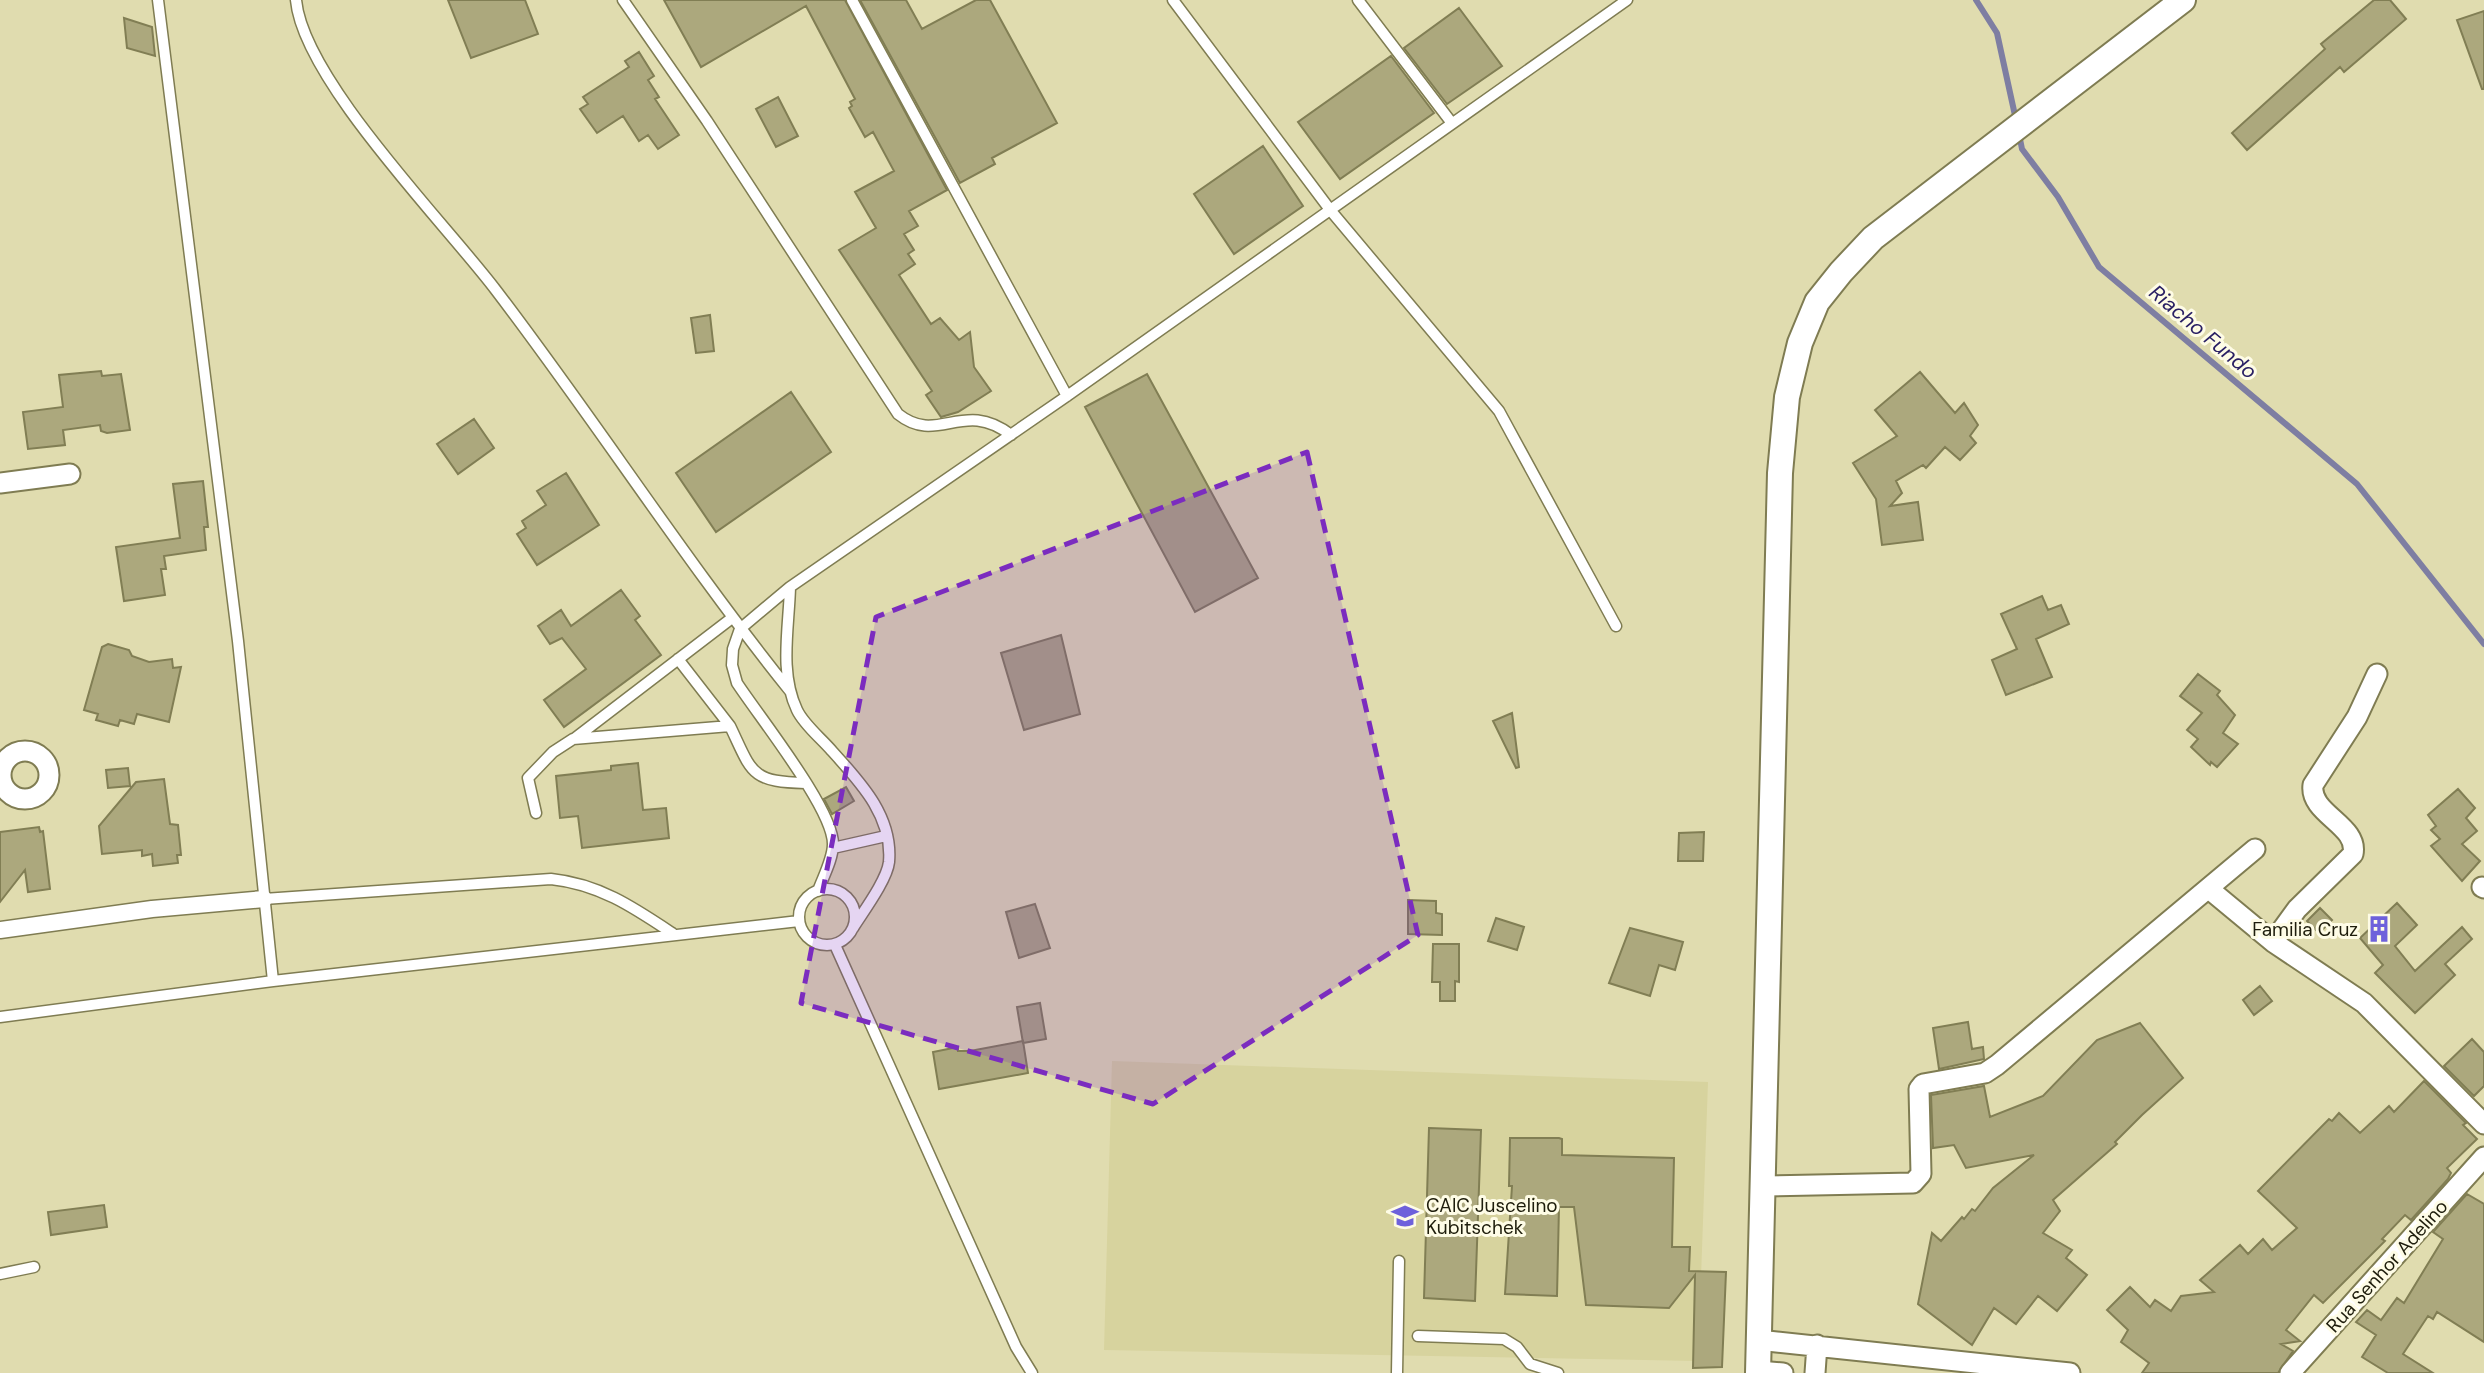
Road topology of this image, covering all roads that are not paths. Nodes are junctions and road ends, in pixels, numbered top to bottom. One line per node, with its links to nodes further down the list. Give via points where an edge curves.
1 (158, 0): 31 (lane, via 236,628)
2 (296, 0): 16 (lane, via 304,35 342,99 495,289)
3 (623, 0): 12 (lane, via 898,414 927,427 983,419)
4 (852, 0): 11 (lane)
5 (1173, 0): 10 (lane)
6 (1358, 0): 9 (lane)
7 (1627, 0): 9 (lane)
8 (2183, 0): 42 (street, via 1873,238 1817,302 1800,343 1787,397 1780,473)
9 (1451, 122): 10 (lane)
10 (1331, 211): 11 (lane); 17 (lane, via 1499,411)
11 (1067, 396): 12 (lane)
12 (1011, 435): 15 (lane)
13 (70, 474): 14 (street)
14 (0, 483)
15 (790, 587): 18 (lane); 21 (lane, via 786,670)
16 (732, 618): 18 (lane); 19 (lane)
17 (1616, 626)
18 (740, 629): 21 (lane); 24 (lane, via 732,665 737,683)
19 (678, 659): 22 (lane); 23 (lane)
20 (2378, 674): 36 (street, via 2357,717 2313,785 2318,803 2351,839 2353,854 2297,909)
21 (790, 691): 26 (lane, via 799,713 880,810)
22 (730, 726): 23 (lane); 24 (lane, via 758,778)
23 (573, 739): 25 (lane, via 528,778)
24 (805, 783): 27 (lane, via 822,805)
25 (536, 813)
26 (886, 836): 27 (lane); 33 (lane, via 889,863)
27 (833, 848): 30 (lane)
28 (2255, 849): 29 (street)
29 (2209, 889): 36 (street); 42 (street, via 1997,1065 1985,1073 1923,1083 1919,1089 1918,1180)
30 (818, 891): 32 (lane, via 800,908); 33 (lane, via 831,889 852,903)
31 (264, 899): 34 (street); 35 (lane, via 551,879 574,881 612,894); 38 (lane)
32 (799, 921): 35 (lane); 37 (lane, via 812,941)
33 (853, 928): 37 (lane)
34 (0, 930)
35 (673, 933): 38 (lane)
36 (2273, 942): 40 (street, via 2364,1003)
37 (835, 944): 51 (lane)
38 (273, 981): 39 (lane)
39 (0, 1017)
40 (2484, 1124)
41 (2484, 1157): 57 (street, Rua Senhor Adelino)
42 (1762, 1186): 47 (street)
43 (1399, 1261): 52 (lane)
44 (34, 1267): 45 (lane)
45 (0, 1274)
46 (1418, 1336): 53 (lane, via 1504,1339 1530,1364)
47 (1758, 1340): 48 (street); 50 (street)
48 (1817, 1345): 49 (street); 55 (street)
49 (1954, 1368): 56 (street)
50 (1758, 1372): 54 (street)
51 (1032, 1373)
52 (1397, 1373)
53 (1558, 1373)
54 (1783, 1373)
55 (1815, 1373)
56 (2070, 1373)
57 (2290, 1373)

